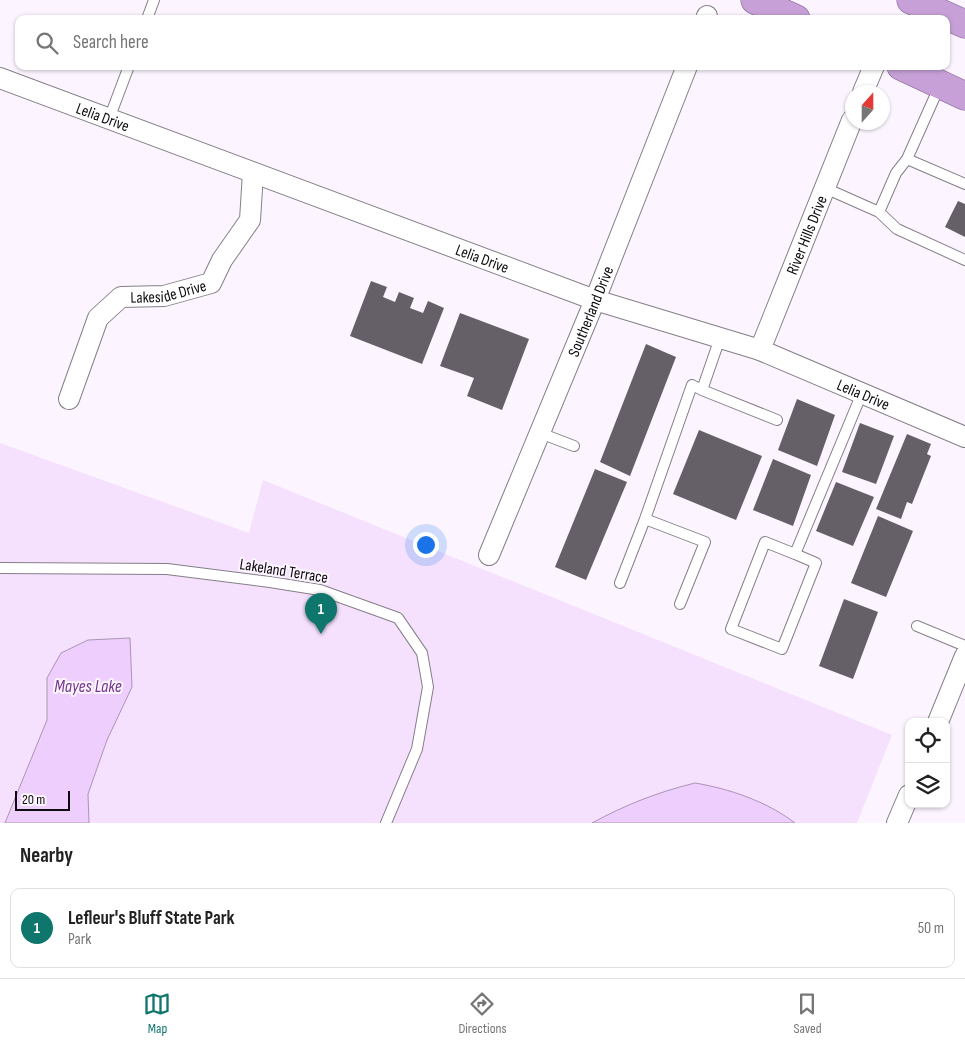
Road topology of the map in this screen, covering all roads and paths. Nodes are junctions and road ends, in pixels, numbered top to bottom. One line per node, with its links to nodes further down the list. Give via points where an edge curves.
1 (154, 0): 4 (lane)
2 (755, 0): 5 (highway)
3 (912, 0): 6 (highway); 7 (highway)
4 (148, 15)
5 (787, 15)
6 (945, 15)
7 (965, 15)
8 (950, 17): 9 (highway)
9 (965, 24)
10 (127, 70): 18 (lane)
11 (685, 70): 26 (street, Southerland Drive)
12 (872, 70): 16 (street)
13 (910, 70): 15 (highway)
14 (0, 78): 18 (street, Lelia Drive)
15 (940, 84): 17 (highway); 20 (lane)
16 (866, 85)
17 (965, 96)
18 (109, 119): 21 (street, Lelia Drive)
19 (848, 130): 23 (street, River Hills Drive)
20 (907, 158): 22 (lane); 24 (lane, via 896,173)
21 (253, 172): 26 (street, Lelia Drive); 31 (street, Lakeside Drive, via 250,220 222,260 211,283 164,296 121,297 107,308 98,318)
22 (965, 184)
23 (825, 188): 24 (lane); 28 (street, River Hills Drive)
24 (879, 212): 25 (lane, via 897,229)
25 (965, 260)
26 (594, 300): 27 (street, Lelia Drive); 33 (street, Southerland Drive)
27 (720, 338): 28 (street, Lelia Drive); 29 (lane)
28 (760, 350): 30 (street, Lelia Drive)
29 (702, 390): 32 (lane); 36 (lane, via 692,385)
30 (862, 394): 34 (street, Lelia Drive); 37 (lane)
31 (69, 399)
32 (777, 420)
33 (540, 432): 35 (lane); 38 (street, Southerland Drive)
34 (965, 437)
35 (574, 446)
36 (645, 519): 40 (lane); 41 (lane, via 706,542)
37 (796, 554): 37 (lane, via 816,563 782,649 731,629 765,542)
38 (489, 555)
39 (0, 568): 47 (lane, Lakeland Terrace, via 167,569 251,579 320,590 398,618 422,653 428,688 417,749)
40 (620, 583)
41 (680, 604)
42 (917, 626): 43 (lane)
43 (965, 646)
44 (965, 656): 45 (street)
45 (940, 718)
46 (905, 804): 48 (street)
47 (386, 823)
48 (897, 823)

